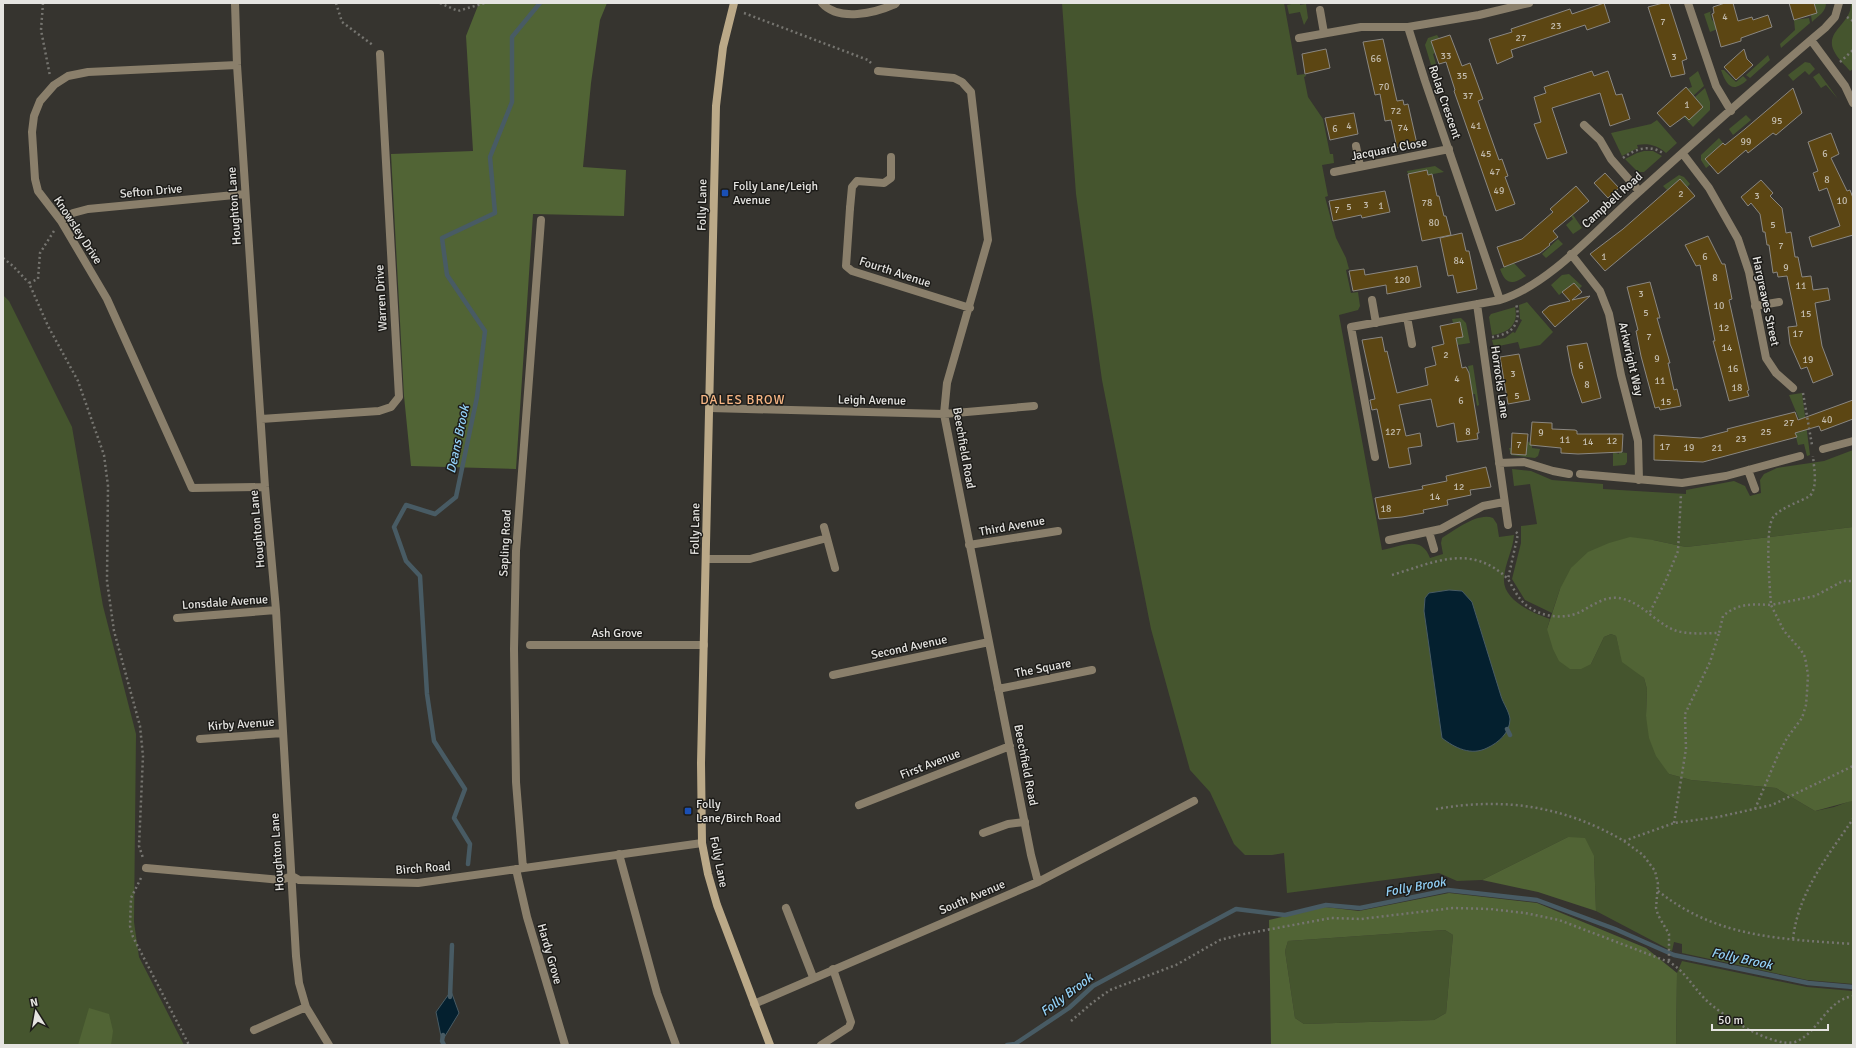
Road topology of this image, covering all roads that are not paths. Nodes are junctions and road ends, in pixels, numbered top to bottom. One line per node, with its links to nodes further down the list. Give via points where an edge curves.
1 (235, 3): 14 (street, Houghton Lane)
2 (822, 3): 6 (street, via 827,8 850,14 883,10)
3 (1529, 3): 9 (street, via 1479,15)
4 (1688, 3): 17 (street, via 1716,86)
5 (1839, 3): 12 (street, Campbell Road, via 1838,12 1832,21)
6 (896, 4)
7 (733, 6): 41 (main road, Folly Lane, via 723,47 716,106)
8 (1320, 10): 10 (street)
9 (1408, 27): 10 (street, via 1368,27); 20 (street, Rolag Crescent)
10 (1324, 33): 11 (street)
11 (1299, 38)
12 (1811, 40): 16 (street, via 1833,68); 17 (street, Campbell Road)
13 (380, 54): 43 (street, Warren Drive, via 399,397 391,407 378,411)
14 (237, 65): 26 (street, Houghton Lane); 28 (street, Knowsley Drive, via 88,72 68,76 54,85 40,101 34,116 32,132 38,191)
15 (878, 71): 35 (street, Beechfield Road, via 954,78 962,82 970,92 988,240)
16 (1853, 103)
17 (1730, 111): 21 (street, Campbell Road)
18 (1584, 125): 25 (street, via 1600,140 1615,164)
19 (1356, 146): 23 (street)
20 (1449, 149): 23 (street, Jacquard Close); 31 (street, Rolag Crescent)
21 (1683, 154): 25 (street, Campbell Road); 34 (street, Hargreaves Street, via 1709,188 1738,239 1748,267)
22 (891, 157): 35 (street, Fourth Avenue, via 891,178 884,183 857,181 852,187 846,266 852,271)
23 (1360, 166): 24 (street, Jacquard Close)
24 (1334, 172)
25 (1639, 191): 29 (street, Campbell Road)
26 (246, 194): 28 (street, Sefton Drive, via 88,209 73,213); 43 (street, Houghton Lane)
27 (541, 220): 84 (street, Sapling Road, via 516,551 514,649)
28 (61, 221): 53 (street, Knowsley Drive, via 107,299 192,488)
29 (1571, 254): 31 (street, Campbell Road, via 1531,286); 52 (street, Arkwright Way, via 1600,291 1608,314 1637,434)
30 (1372, 300): 37 (street)
31 (1500, 300): 33 (street, Campbell Road)
32 (1779, 302): 34 (street)
33 (1477, 304): 36 (street, Campbell Road); 48 (street, Horrocks Lane)
34 (1755, 306): 39 (street, Hargreaves Street, via 1766,358 1776,373)
35 (970, 308): 42 (street, Beechfield Road, via 947,383)
36 (1407, 317): 37 (street, Campbell Road); 38 (street)
37 (1376, 322): 47 (street, Campbell Road, via 1351,327)
38 (1412, 344)
39 (1793, 388)
40 (1034, 406): 42 (street, Leigh Avenue)
41 (710, 408): 42 (street, Leigh Avenue); 64 (main road, Folly Lane)
42 (944, 414): 62 (street, Beechfield Road)
43 (261, 419): 53 (street, Houghton Lane)
44 (1853, 441): 45 (street)
45 (1823, 449)
46 (1800, 456): 49 (street)
47 (1375, 457)
48 (1499, 463): 50 (street, via 1524,462); 55 (street, Horrocks Lane)
49 (1748, 470): 52 (street, via 1682,483); 54 (street)
50 (1569, 474)
51 (1580, 474): 52 (street)
52 (1639, 480)
53 (265, 487): 66 (street, Houghton Lane)
54 (1755, 489)
55 (1504, 502): 56 (street, Horrocks Lane); 59 (street, via 1483,506)
56 (1508, 524)
57 (824, 527): 60 (street)
58 (1058, 531): 62 (street, Third Avenue)
59 (1430, 532): 61 (street); 63 (street)
60 (827, 538): 64 (street, via 750,559); 65 (street)
61 (1389, 540)
62 (970, 545): 68 (street, Beechfield Road)
63 (1434, 549)
64 (706, 559): 70 (main road, Folly Lane)
65 (835, 568)
66 (276, 610): 67 (street, Lonsdale Avenue); 74 (street, Houghton Lane)
67 (177, 618)
68 (989, 642): 72 (street, Second Avenue); 73 (street, Beechfield Road)
69 (530, 645): 70 (street, Ash Grove)
70 (704, 646): 81 (main road, Folly Lane, via 700,776)
71 (1092, 670): 73 (street, The Square)
72 (833, 675)
73 (998, 689): 76 (street, Beechfield Road)
74 (283, 733): 75 (street, Kirby Avenue); 85 (street, Houghton Lane)
75 (200, 739)
76 (1010, 746): 78 (street, First Avenue); 79 (street, Beechfield Road)
77 (1194, 801): 86 (street, South Avenue)
78 (859, 805)
79 (1025, 822): 80 (street, via 1008,824); 86 (street, Beechfield Road)
80 (983, 833)
81 (702, 843): 82 (street, Birch Road); 90 (main road, Folly Lane, via 712,891)
82 (619, 854): 84 (street, Birch Road); 95 (street, via 657,993)
83 (146, 868): 85 (street, Birch Road, via 281,880)
84 (520, 868): 85 (street, Birch Road, via 418,883 299,880); 94 (street, Hardy Grove, via 527,918)
85 (292, 876): 91 (street, Houghton Lane, via 296,963)
86 (1038, 882): 88 (street, South Avenue)
87 (786, 908): 89 (street)
88 (833, 969): 89 (street, South Avenue); 97 (street, via 851,1022 848,1027)
89 (813, 977): 90 (street, South Avenue)
90 (754, 1004): 96 (main road, Folly Lane)
91 (306, 1007): 92 (street); 93 (street, Houghton Lane)
92 (254, 1030)
93 (329, 1045)
94 (565, 1045)
95 (676, 1045)
96 (770, 1045)
97 (821, 1045)

